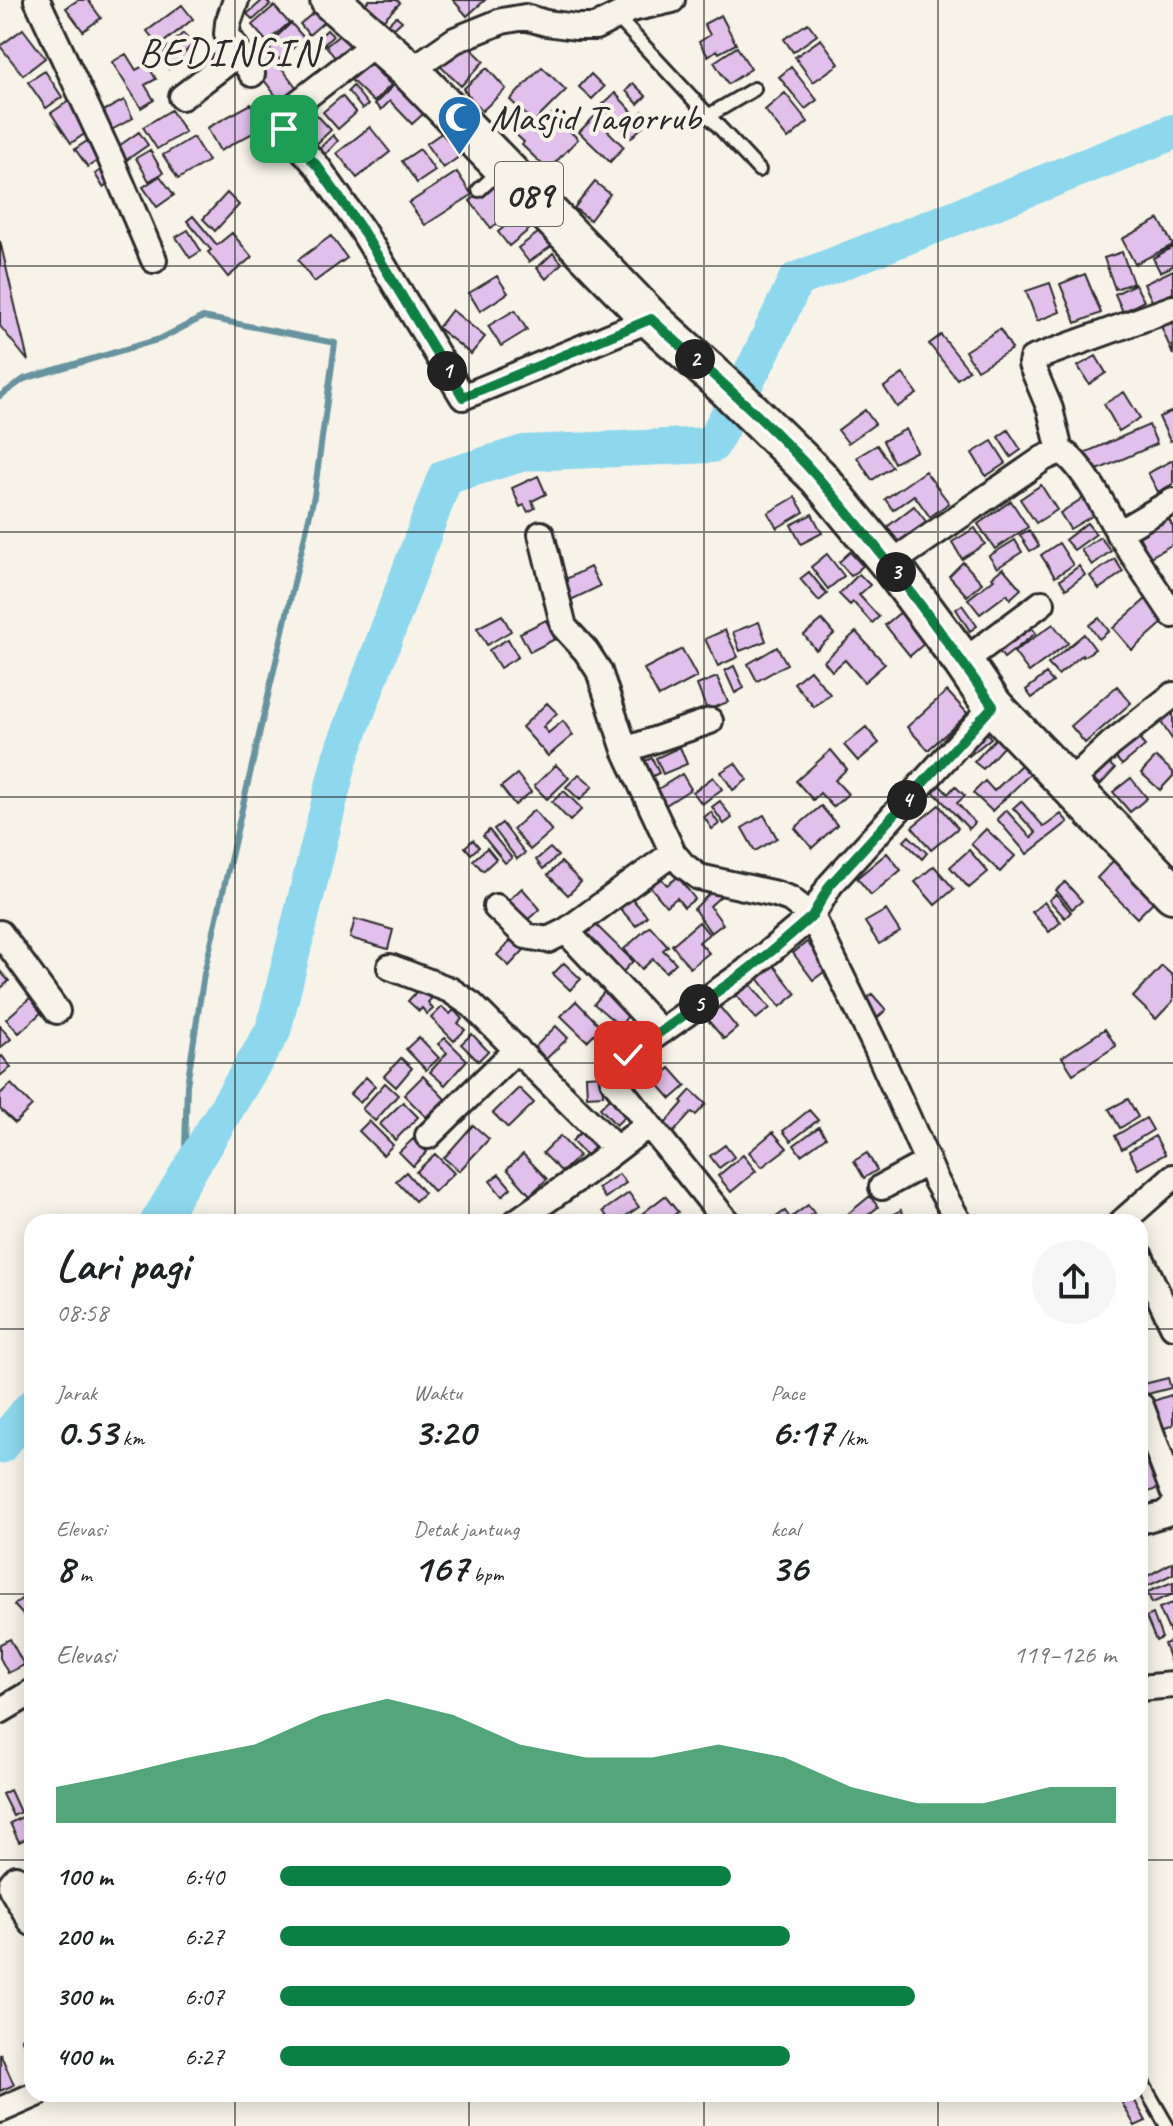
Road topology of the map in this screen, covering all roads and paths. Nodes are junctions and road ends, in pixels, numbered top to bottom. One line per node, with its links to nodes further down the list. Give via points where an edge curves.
1 (37, 0): 13 (street)
2 (236, 0): 10 (street, via 227,34 245,64)
3 (330, 0): 7 (main road, 089)
4 (672, 0): 6 (street)
5 (520, 8): 6 (street, via 546,23 586,27); 8 (street, via 455,40)
6 (625, 9): 11 (lane)
7 (378, 41): 8 (main road, 089); 15 (street, via 280,122 362,230 463,397)
8 (410, 71): 15 (main road, 089, via 491,179)
9 (754, 89): 11 (lane)
10 (182, 97)
11 (708, 116): 12 (lane)
12 (759, 170)
13 (154, 260)
14 (1173, 308): 16 (street, via 1032,359)
15 (651, 319): 20 (main road, 089, via 818,477)
16 (1060, 451): 18 (street, via 1080,469); 20 (street)
17 (1173, 501): 18 (street)
18 (1118, 533): 22 (street)
19 (541, 534): 27 (street, via 564,627 599,671)
20 (890, 564): 23 (main road, 089)
21 (1042, 603): 23 (street)
22 (1173, 615)
23 (963, 662): 25 (main road, 089)
24 (1173, 695): 28 (street)
25 (993, 706): 28 (main road, 089); 32 (street, via 830,885)
26 (710, 721): 27 (street)
27 (625, 750): 29 (street)
28 (1068, 784): 30 (main road, 089)
29 (673, 853): 32 (street, via 699,877 776,894); 33 (street)
30 (1173, 893)
31 (496, 907): 33 (street, via 526,936 548,940)
32 (812, 916): 37 (street, via 745,972); 42 (street)
33 (566, 931): 37 (street)
34 (0, 933): 36 (street)
35 (390, 967): 38 (street, via 450,990)
36 (57, 1011)
37 (660, 1031): 39 (street, via 628,1055 612,1076)
38 (517, 1049): 40 (street); 41 (street)
39 (648, 1125): 41 (street); 46 (street)
40 (428, 1136)
41 (616, 1149): 45 (street)
42 (928, 1162): 44 (street); 47 (street)
43 (1173, 1177): 48 (street)
44 (882, 1187)
45 (527, 1214)
46 (720, 1214)
47 (955, 1214)
48 (1132, 1214)
49 (1148, 1273): 50 (street)
50 (1173, 1326)
51 (1148, 1416): 52 (street)
52 (1164, 1440): 53 (street)
53 (1173, 1491)
54 (1173, 1507): 55 (street)
55 (1148, 1519)
56 (1173, 1685): 57 (street)
57 (1148, 1687)
58 (24, 1697): 59 (street)
59 (0, 1711)
60 (16, 1878): 61 (street, via 11,1888)
61 (24, 1910)
62 (1148, 2093): 65 (lane)
63 (24, 2100): 64 (street)
64 (0, 2110)
65 (1167, 2126)

